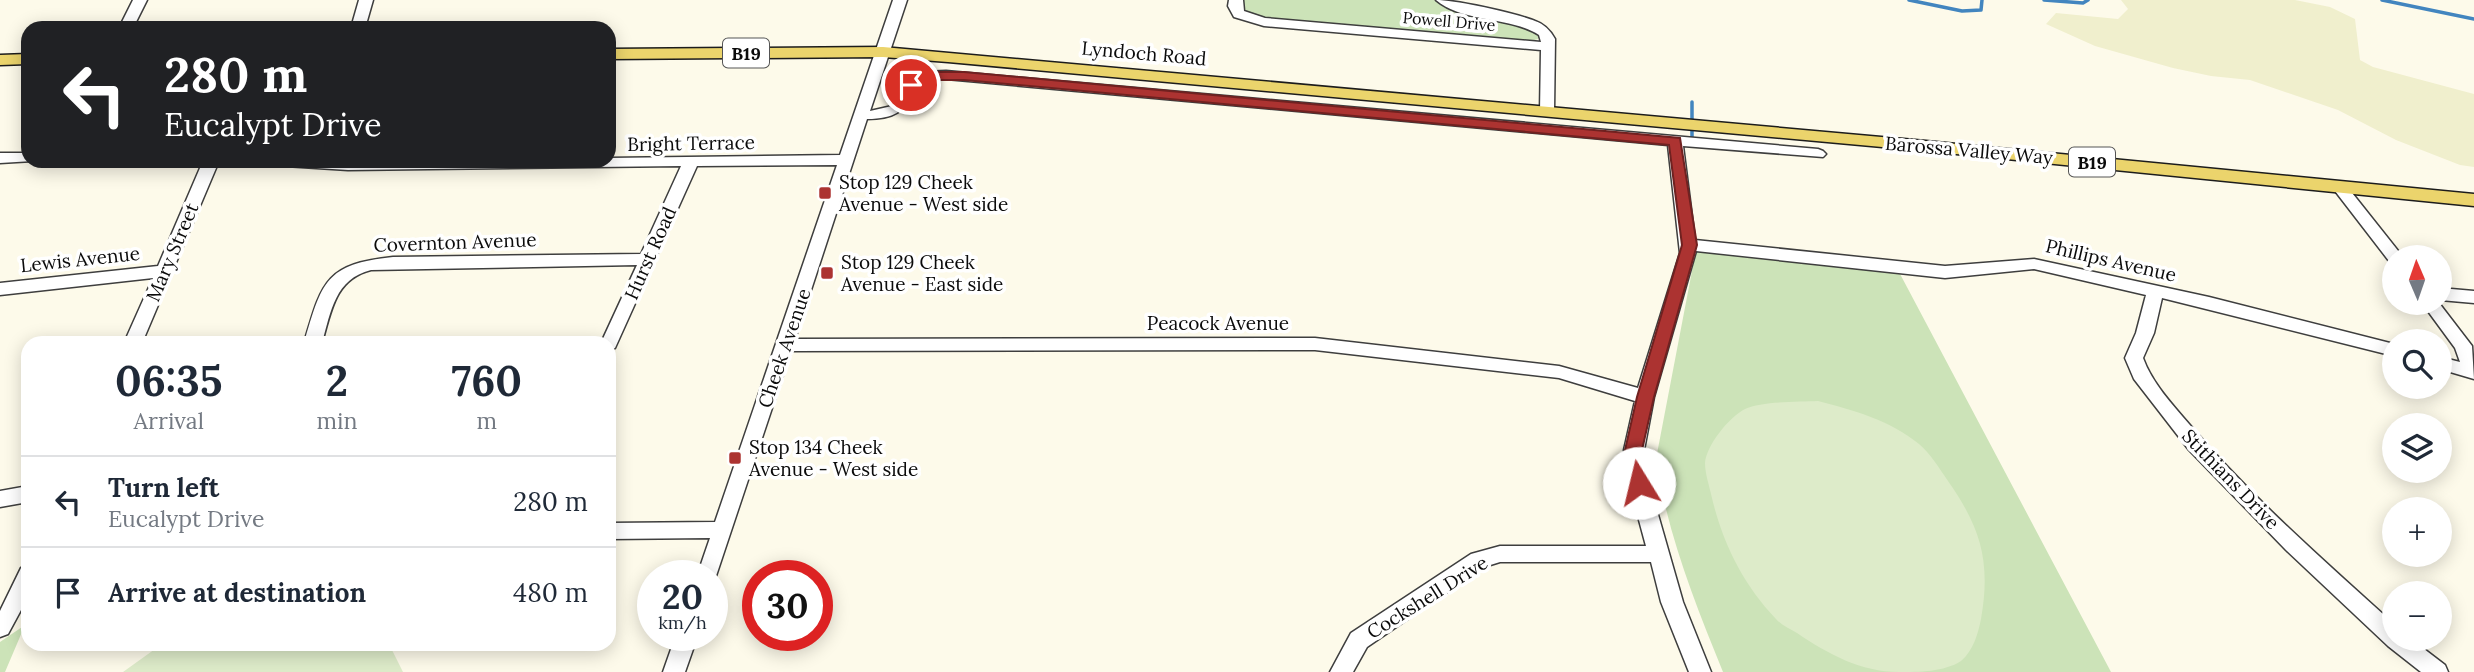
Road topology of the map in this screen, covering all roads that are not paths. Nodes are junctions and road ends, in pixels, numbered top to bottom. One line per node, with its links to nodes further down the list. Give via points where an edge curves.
1 (140, 0): 6 (street)
2 (366, 0): 7 (street)
3 (900, 0): 9 (street, Cheek Avenue)
4 (1236, 0): 8 (street, Powell Drive, via 1239,14 1264,22)
5 (1443, 0): 8 (street, Powell Drive, via 1538,27 1548,39)
6 (130, 21)
7 (360, 21)
8 (1548, 47): 13 (street)
9 (883, 52): 10 (main road, Lyndoch Road / B19); 13 (main road, Lyndoch Road / B19); 14 (street, Cheek Avenue)
10 (616, 54)
11 (21, 59): 12 (main road)
12 (0, 60)
13 (1547, 111): 15 (main road, Lyndoch Road / B19)
14 (861, 115): 15 (street, via 892,112 918,79 946,75); 19 (street, Cheek Avenue)
15 (1674, 132): 16 (street); 23 (main road, Barossa Valley Way / B19); 25 (street)
16 (1818, 154)
17 (21, 159): 18 (street)
18 (1, 160)
19 (846, 160): 21 (street, Bright Terrace); 37 (street, Cheek Avenue)
20 (616, 162): 21 (street, Bright Terrace)
21 (691, 162): 27 (street, Hurst Road)
22 (208, 168): 28 (street, Mary Street)
23 (2340, 187): 24 (main road, Barossa Valley Way / B19); 26 (street)
24 (2474, 200)
25 (1689, 245): 30 (street, Phillips Avenue, via 1945,272 2034,264); 41 (street)
26 (2386, 245)
27 (647, 259): 35 (street, Covernton Avenue, via 393,262 355,267 338,276 331,287); 36 (street, Hurst Road)
28 (164, 271): 29 (street, Lewis Avenue); 34 (street, Mary Street)
29 (0, 289)
30 (2155, 292): 38 (street, Phillips Avenue); 50 (street, Stithians Drive, via 2134,358 2140,374 2205,456)
31 (2452, 296): 32 (street)
32 (2474, 297)
33 (2439, 315): 40 (street, via 2463,346)
34 (136, 336)
35 (315, 336)
36 (613, 336)
37 (786, 345): 41 (street, Peacock Avenue, via 1315,344 1559,372); 44 (street, Cheek Avenue)
38 (2382, 347)
39 (2452, 367): 40 (street)
40 (2473, 373)
41 (1645, 397): 46 (street, via 1633,450)
42 (21, 495): 43 (street)
43 (0, 499)
44 (722, 530): 45 (street); 47 (street, Cheek Avenue)
45 (616, 531)
46 (1658, 554): 54 (street, Cockshell Drive, via 1488,556 1359,640); 55 (street)
47 (712, 560)
48 (21, 588): 49 (street)
49 (3, 625)
50 (2382, 626)
51 (681, 651): 53 (street)
52 (2411, 651): 56 (street, Stithians Drive)
53 (674, 672)
54 (1341, 672)
55 (1700, 672)
56 (2437, 672)

